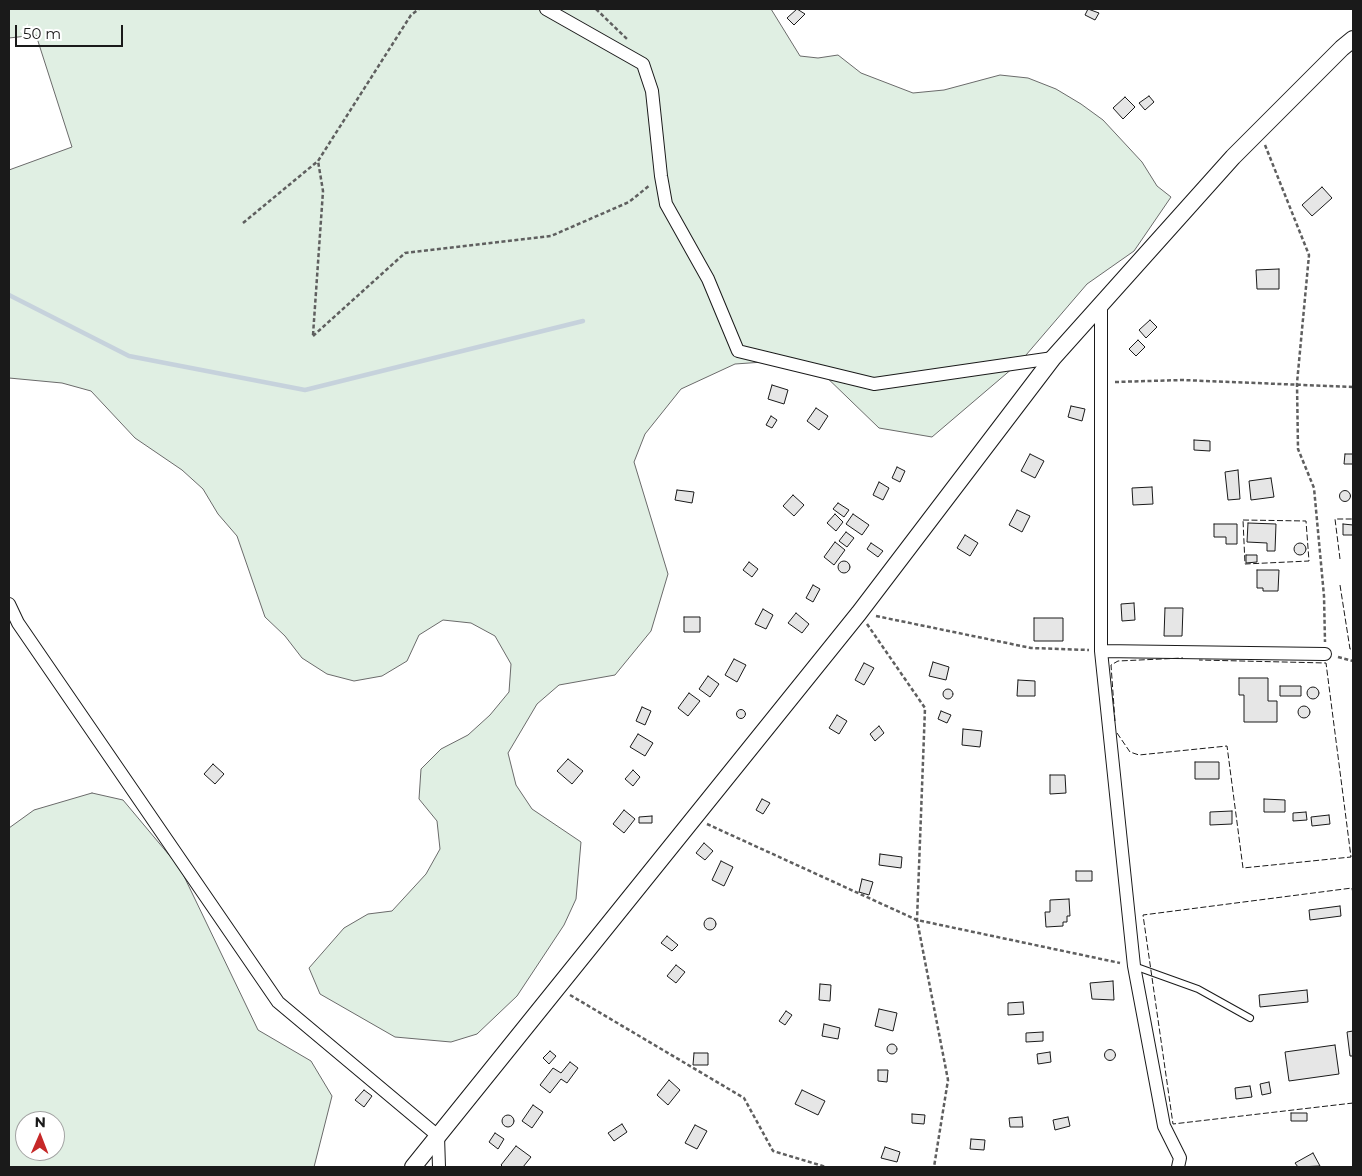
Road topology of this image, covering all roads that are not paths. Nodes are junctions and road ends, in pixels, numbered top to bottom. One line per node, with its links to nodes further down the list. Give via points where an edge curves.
1 (546, 9): 4 (street, via 643,64 652,91 666,204 708,279 738,351 874,384)
2 (1353, 39): 3 (street, via 1259,131)
3 (1101, 304): 4 (street); 7 (street)
4 (1053, 358): 11 (street, via 859,613)
5 (9, 604): 6 (street)
6 (13, 623): 11 (street, via 278,1002)
7 (1101, 651): 8 (street); 9 (street)
8 (1325, 654)
9 (1134, 966): 10 (lane, via 1198,989); 14 (street, via 1164,1126 1180,1158)
10 (1250, 1018)
11 (438, 1136): 12 (street); 13 (street)
12 (413, 1167)
13 (439, 1167)
14 (1178, 1167)

